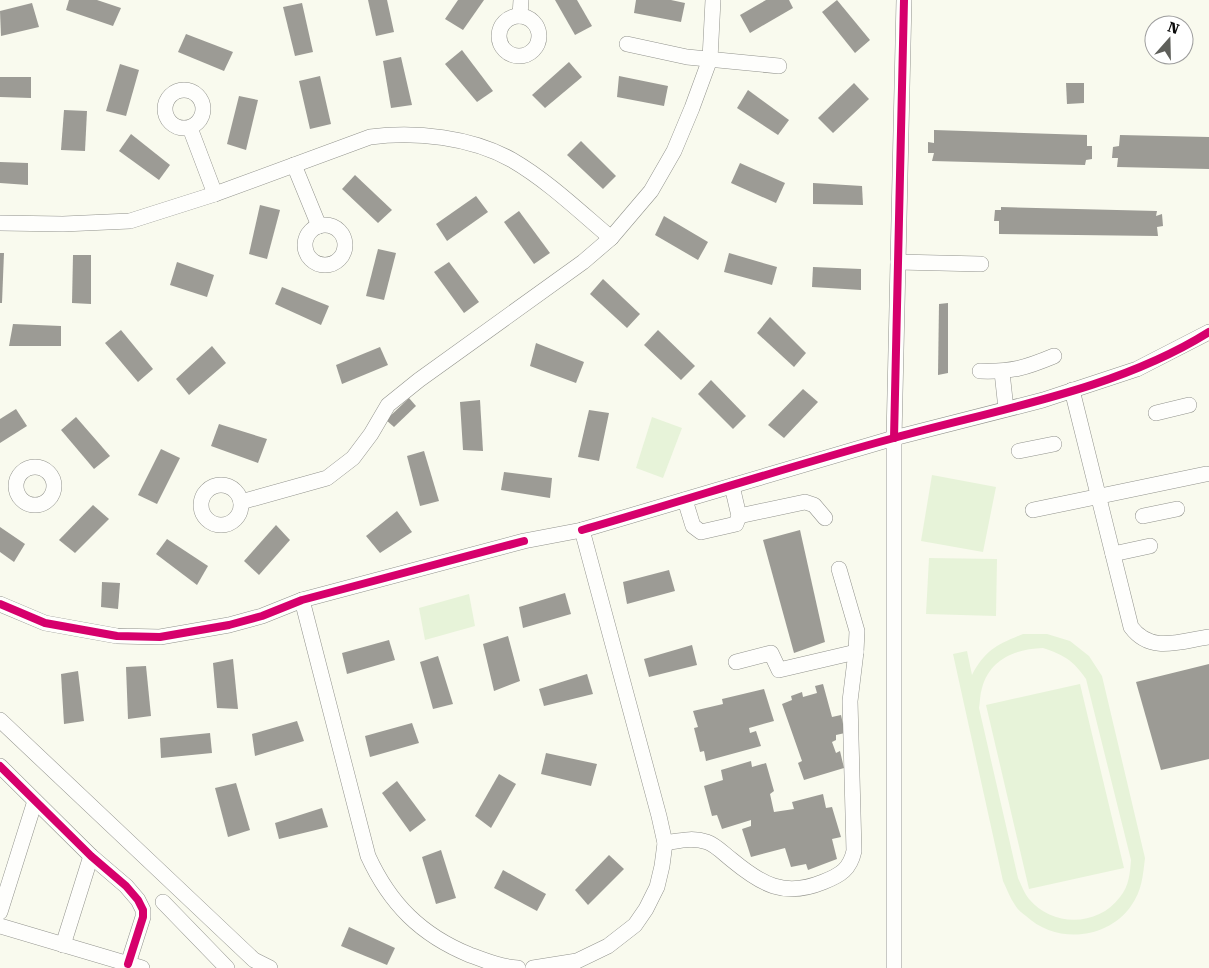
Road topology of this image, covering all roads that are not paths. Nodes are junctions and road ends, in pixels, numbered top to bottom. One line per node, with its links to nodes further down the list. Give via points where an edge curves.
1 (521, 0): 4 (street)
2 (713, 0): 6 (street)
3 (904, 0): 14 (street)
4 (520, 16)
5 (628, 44): 6 (street)
6 (710, 59): 7 (street); 13 (street, via 666,166 651,191)
7 (779, 66)
8 (190, 128): 10 (street)
9 (294, 164): 10 (street); 12 (street); 13 (street, via 370,137 388,134 430,136 473,144 495,152 530,172)
10 (215, 194): 11 (street, via 130,221)
11 (0, 223)
12 (319, 226)
13 (611, 238): 31 (street, via 583,262 388,404 353,458 327,478)
14 (898, 262): 15 (street); 24 (street)
15 (981, 264)
16 (1209, 332): 20 (street, via 1137,369)
17 (1054, 356): 19 (street)
18 (980, 372): 19 (street)
19 (1002, 372): 22 (street)
20 (1072, 390): 22 (street); 29 (street)
21 (1189, 405): 23 (street)
22 (1006, 409): 24 (street)
23 (1156, 413)
24 (894, 438): 28 (street); 55 (street)
25 (1054, 444): 26 (street)
26 (1019, 452)
27 (1206, 474): 29 (street)
28 (732, 486): 30 (street); 34 (street)
29 (1098, 496): 33 (street); 39 (street)
30 (685, 500): 34 (street, via 693,526 701,532 736,524); 37 (street)
31 (241, 502)
32 (1177, 509): 35 (street)
33 (1033, 510)
34 (739, 516): 36 (street, via 804,502 814,505)
35 (1143, 516)
36 (825, 518)
37 (582, 530): 41 (street, via 524,541); 49 (street)
38 (1150, 546): 39 (street)
39 (1112, 554): 43 (street, via 1131,627 1137,636 1153,644)
40 (839, 569): 44 (street, via 857,631)
41 (302, 600): 42 (street, via 229,626 160,637 117,636 45,623); 59 (street, via 368,856 377,875 390,896 425,932 486,961)
42 (0, 604)
43 (1209, 636)
44 (856, 652): 45 (street, via 779,670 771,653); 49 (street, via 850,701 854,851 851,863 843,871 801,888 774,887 752,876 709,842 687,839)
45 (736, 662)
46 (0, 720): 58 (street, via 254,960)
47 (0, 766): 48 (street)
48 (35, 801): 50 (street); 52 (street)
49 (665, 843): 60 (street, via 657,887 635,925 608,946 577,961)
50 (91, 856): 54 (street); 56 (street, via 126,886 143,910)
51 (163, 902): 57 (street)
52 (0, 912)
53 (0, 926): 54 (street)
54 (63, 945): 56 (street)
55 (897, 965)
56 (135, 966)
57 (228, 968)
58 (270, 968)
59 (518, 968)
60 (533, 968)

